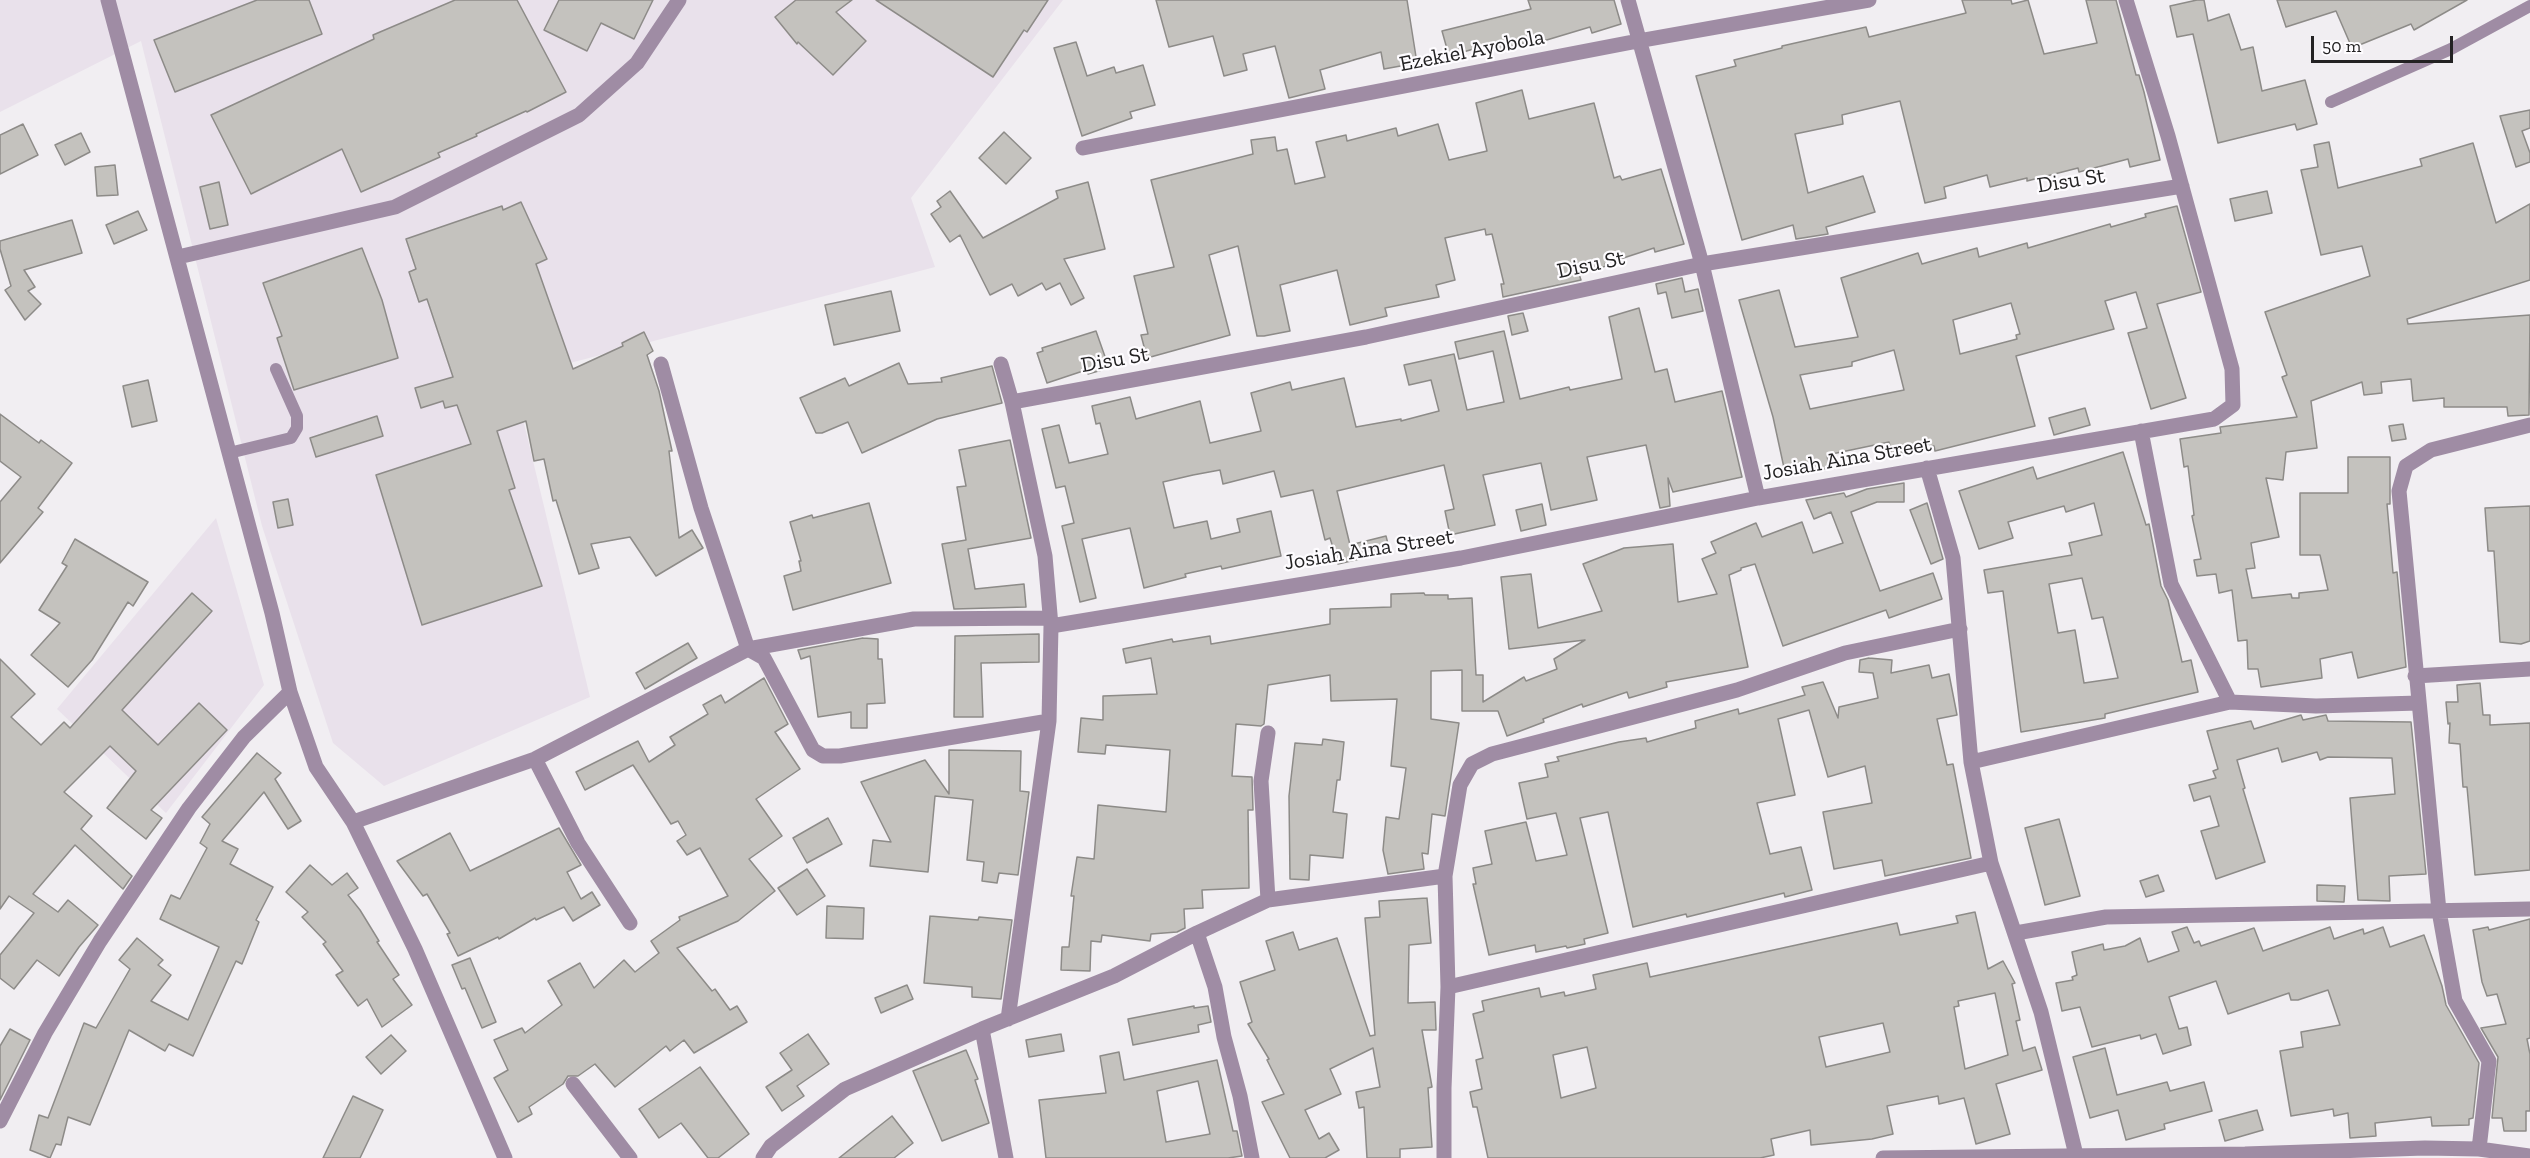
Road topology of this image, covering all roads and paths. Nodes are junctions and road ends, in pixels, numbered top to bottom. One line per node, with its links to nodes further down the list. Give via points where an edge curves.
1 (108, 0): 11 (street)
2 (679, 0): 11 (street, via 637,63 579,116 395,207)
3 (1628, 0): 7 (street)
4 (1869, 0): 7 (street, Ezekiel Ayobola)
5 (2126, 0): 10 (street, Josiah Aina Street)
6 (2530, 6): 8 (lane, via 2451,49)
7 (1638, 41): 9 (street, Ezekiel Ayobola); 12 (street)
8 (2331, 102)
9 (1083, 148)
10 (2182, 186): 12 (street, Disu St); 18 (street, Josiah Aina Street, via 2232,369 2233,405 2214,419)
11 (178, 257): 19 (street)
12 (1702, 264): 16 (street, Disu St, via 1366,336); 21 (street)
13 (661, 364): 24 (street, via 701,508)
14 (1001, 364): 16 (street)
15 (276, 369): 19 (lane, via 297,416 297,428 291,438)
16 (1012, 402): 22 (street, via 1045,556)
17 (2530, 425): 26 (street, via 2431,450 2406,466 2399,491)
18 (2141, 431): 20 (street, Josiah Aina Street); 28 (street, via 2171,584)
19 (229, 453): 27 (street)
20 (1927, 468): 21 (street, Josiah Aina Street); 23 (street, via 1953,558)
21 (1758, 498): 22 (street, Josiah Aina Street, via 1461,558)
22 (1051, 622): 24 (street, Josiah Aina Street, via 914,618); 30 (street)
23 (1960, 629): 33 (street); 36 (street, via 1845,653 1737,690 1492,754 1472,764 1460,785)
24 (748, 649): 30 (street, via 764,658 813,750 823,756); 32 (street, Josiah Aina Street)
25 (2530, 669): 26 (street)
26 (2415, 676): 29 (street)
27 (290, 692): 34 (street, via 316,767); 47 (street, via 244,737 182,818 45,1033)
28 (2230, 702): 29 (street, via 2316,706); 33 (street)
29 (2419, 703): 39 (street)
30 (1049, 721): 44 (street)
31 (1268, 733): 37 (street, via 1261,781)
32 (535, 759): 34 (street, Josiah Aina Street); 40 (street, via 578,843)
33 (1971, 762): 35 (street)
34 (352, 822): 51 (street, via 415,949)
35 (1991, 863): 42 (street); 43 (street)
36 (1445, 876): 37 (street); 43 (street)
37 (1268, 900): 41 (street)
38 (2530, 909): 39 (street)
39 (2439, 911): 42 (street, via 2106,917); 48 (street, via 2455,1001 2489,1061)
40 (630, 923)
41 (1197, 933): 44 (street, via 1114,976); 55 (street, via 1215,987)
42 (2016, 933): 49 (street, via 2046,1029)
43 (1448, 987): 56 (street)
44 (1008, 1019): 45 (street)
45 (982, 1029): 53 (street, via 845,1089 771,1146); 54 (street)
46 (573, 1084): 52 (street)
47 (0, 1121)
48 (2479, 1149): 49 (street); 50 (street)
49 (2076, 1155): 57 (street)
50 (2530, 1156)
51 (505, 1158)
52 (630, 1158)
53 (763, 1158)
54 (1006, 1158)
55 (1252, 1158)
56 (1444, 1158)
57 (1883, 1158)

